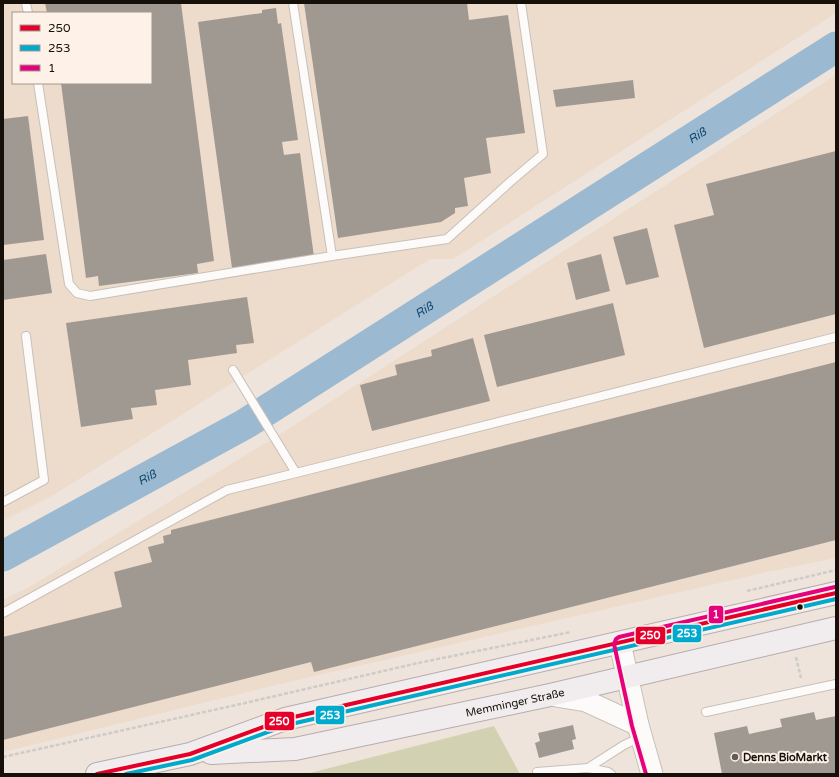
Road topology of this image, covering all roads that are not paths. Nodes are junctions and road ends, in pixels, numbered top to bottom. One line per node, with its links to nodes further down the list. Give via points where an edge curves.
1 (293, 3): 4 (lane)
2 (522, 3): 4 (lane, via 543,154 447,239)
3 (38, 84): 4 (lane, via 69,284 77,293 90,296)
4 (332, 256)
5 (26, 336): 9 (lane, via 44,480)
6 (836, 337): 8 (lane)
7 (233, 370): 8 (lane)
8 (296, 473): 11 (lane, via 227,490)
9 (3, 502)
10 (836, 594): 13 (main road, Memminger Straße)
11 (3, 613)
12 (836, 628): 14 (main road, Memminger Straße)
13 (620, 643): 14 (street); 19 (main road, Memminger Straße, via 285,719)
14 (627, 676): 16 (main road, Memminger Straße); 18 (street)
15 (836, 684): 17 (lane)
16 (550, 695): 18 (street, via 586,700); 19 (main road, Memminger Straße, via 295,749)
17 (706, 712)
18 (639, 731): 20 (lane, via 624,745); 24 (street)
19 (190, 754): 22 (main road, Memminger Straße)
20 (588, 768): 21 (lane); 23 (lane)
21 (537, 772)
22 (96, 774)
23 (611, 774)
24 (652, 774)

